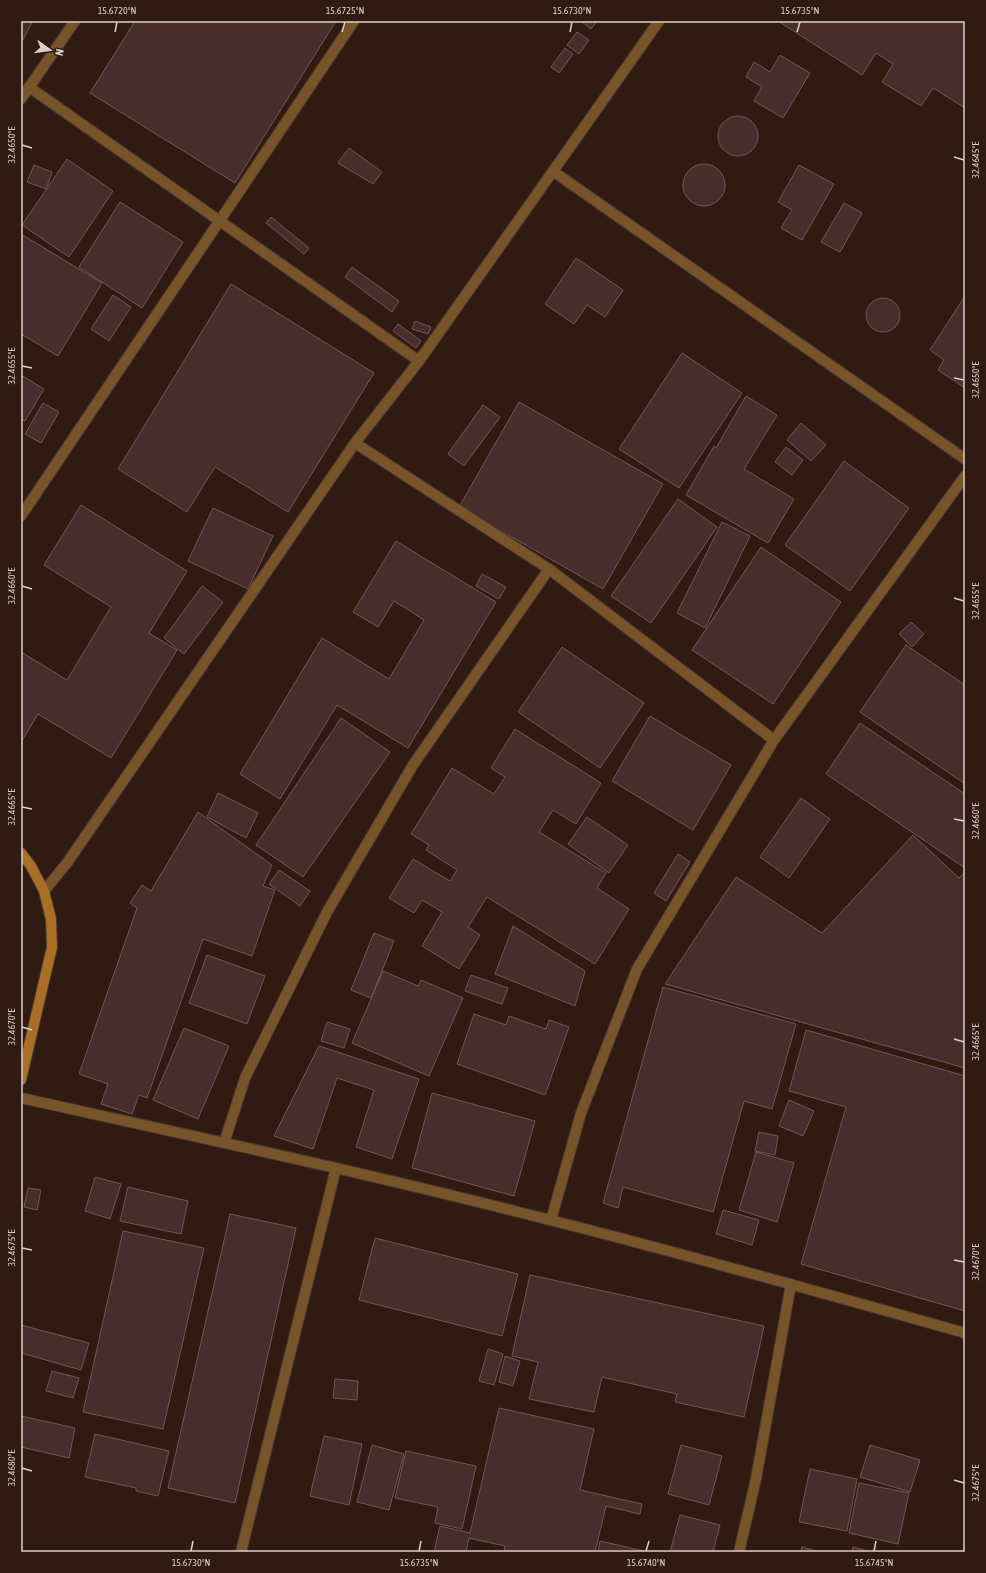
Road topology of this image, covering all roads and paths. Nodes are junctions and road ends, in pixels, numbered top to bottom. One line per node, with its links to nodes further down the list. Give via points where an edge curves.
1 (75, 21): 4 (lane)
2 (354, 21): 7 (lane)
3 (659, 21): 6 (lane)
4 (29, 87): 5 (lane); 7 (lane)
5 (21, 99)
6 (554, 172): 8 (lane); 10 (lane)
7 (220, 221): 8 (lane); 12 (lane)
8 (419, 361): 9 (lane)
9 (355, 443): 13 (lane); 16 (lane, via 67,863)
10 (965, 459)
11 (965, 476): 14 (lane)
12 (21, 516)
13 (549, 569): 14 (lane); 19 (lane, via 413,765 327,912 245,1078)
14 (774, 740): 21 (lane, via 638,969 581,1113)
15 (21, 853): 16 (street)
16 (44, 891): 17 (street, via 51,919 52,947)
17 (21, 1080)
18 (21, 1098): 19 (lane)
19 (224, 1143): 20 (lane)
20 (336, 1168): 21 (lane); 24 (lane)
21 (551, 1220): 22 (lane)
22 (791, 1284): 23 (lane); 25 (lane, via 756,1479)
23 (965, 1333)
24 (241, 1552)
25 (739, 1552)

